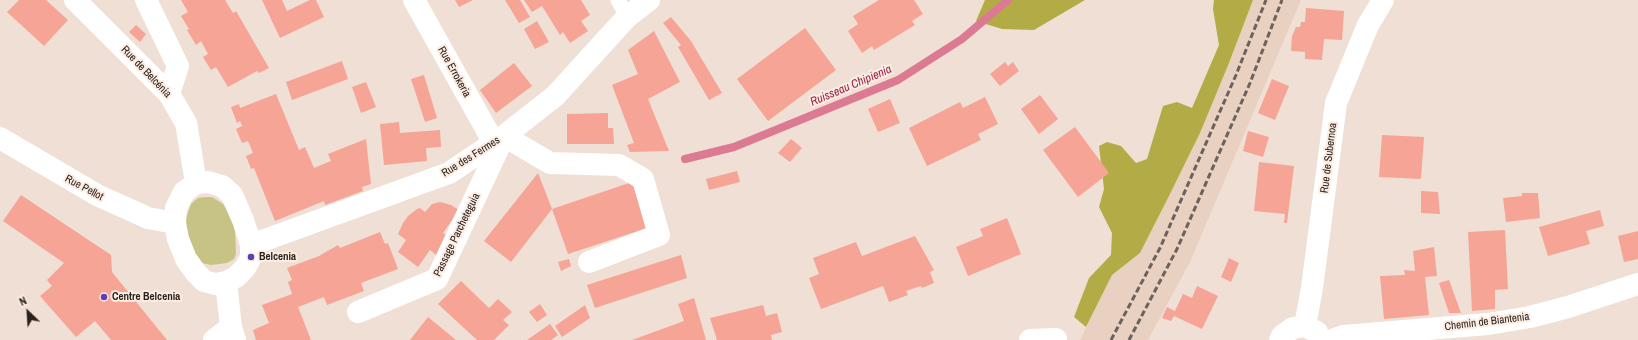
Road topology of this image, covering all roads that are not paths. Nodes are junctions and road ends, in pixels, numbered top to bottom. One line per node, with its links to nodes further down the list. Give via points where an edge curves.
1 (75, 0): 7 (street, Rue de Belcénia)
2 (146, 0): 7 (street, via 178,66)
3 (414, 0): 9 (street, Rue Errokeria)
4 (649, 0): 6 (street, Rue des Fermes)
5 (1383, 0): 17 (street, Rue de Subernoa, via 1368,24 1336,103)
6 (622, 8): 9 (street, Rue des Fermes, via 555,96)
7 (169, 94): 10 (street, Rue de Belcénia, via 186,123)
8 (0, 138): 11 (street, Rue Pellot, via 99,189 148,218)
9 (499, 140): 12 (street, Rue des Fermes, via 449,173); 13 (street, via 550,163 620,165 644,179 659,235); 16 (street, Passage Parcheteguia, via 437,279)
10 (196, 183): 11 (street, via 184,192 176,208); 12 (street, via 208,182 222,186 232,195)
11 (175, 223): 14 (street, via 186,259 196,273 204,281 215,284)
12 (251, 245): 14 (street, via 251,257 245,268)
13 (589, 262)
14 (226, 282): 18 (street)
15 (1638, 284): 24 (street, Chemin de Biantenia, via 1530,317 1488,324 1343,336)
16 (358, 312)
17 (1305, 326): 22 (street, via 1293,328); 23 (street, via 1318,332)
18 (233, 334): 20 (street)
19 (1056, 339): 21 (street)
20 (214, 340)
21 (1030, 340)
22 (1280, 340)
23 (1324, 340)
24 (1332, 340)

